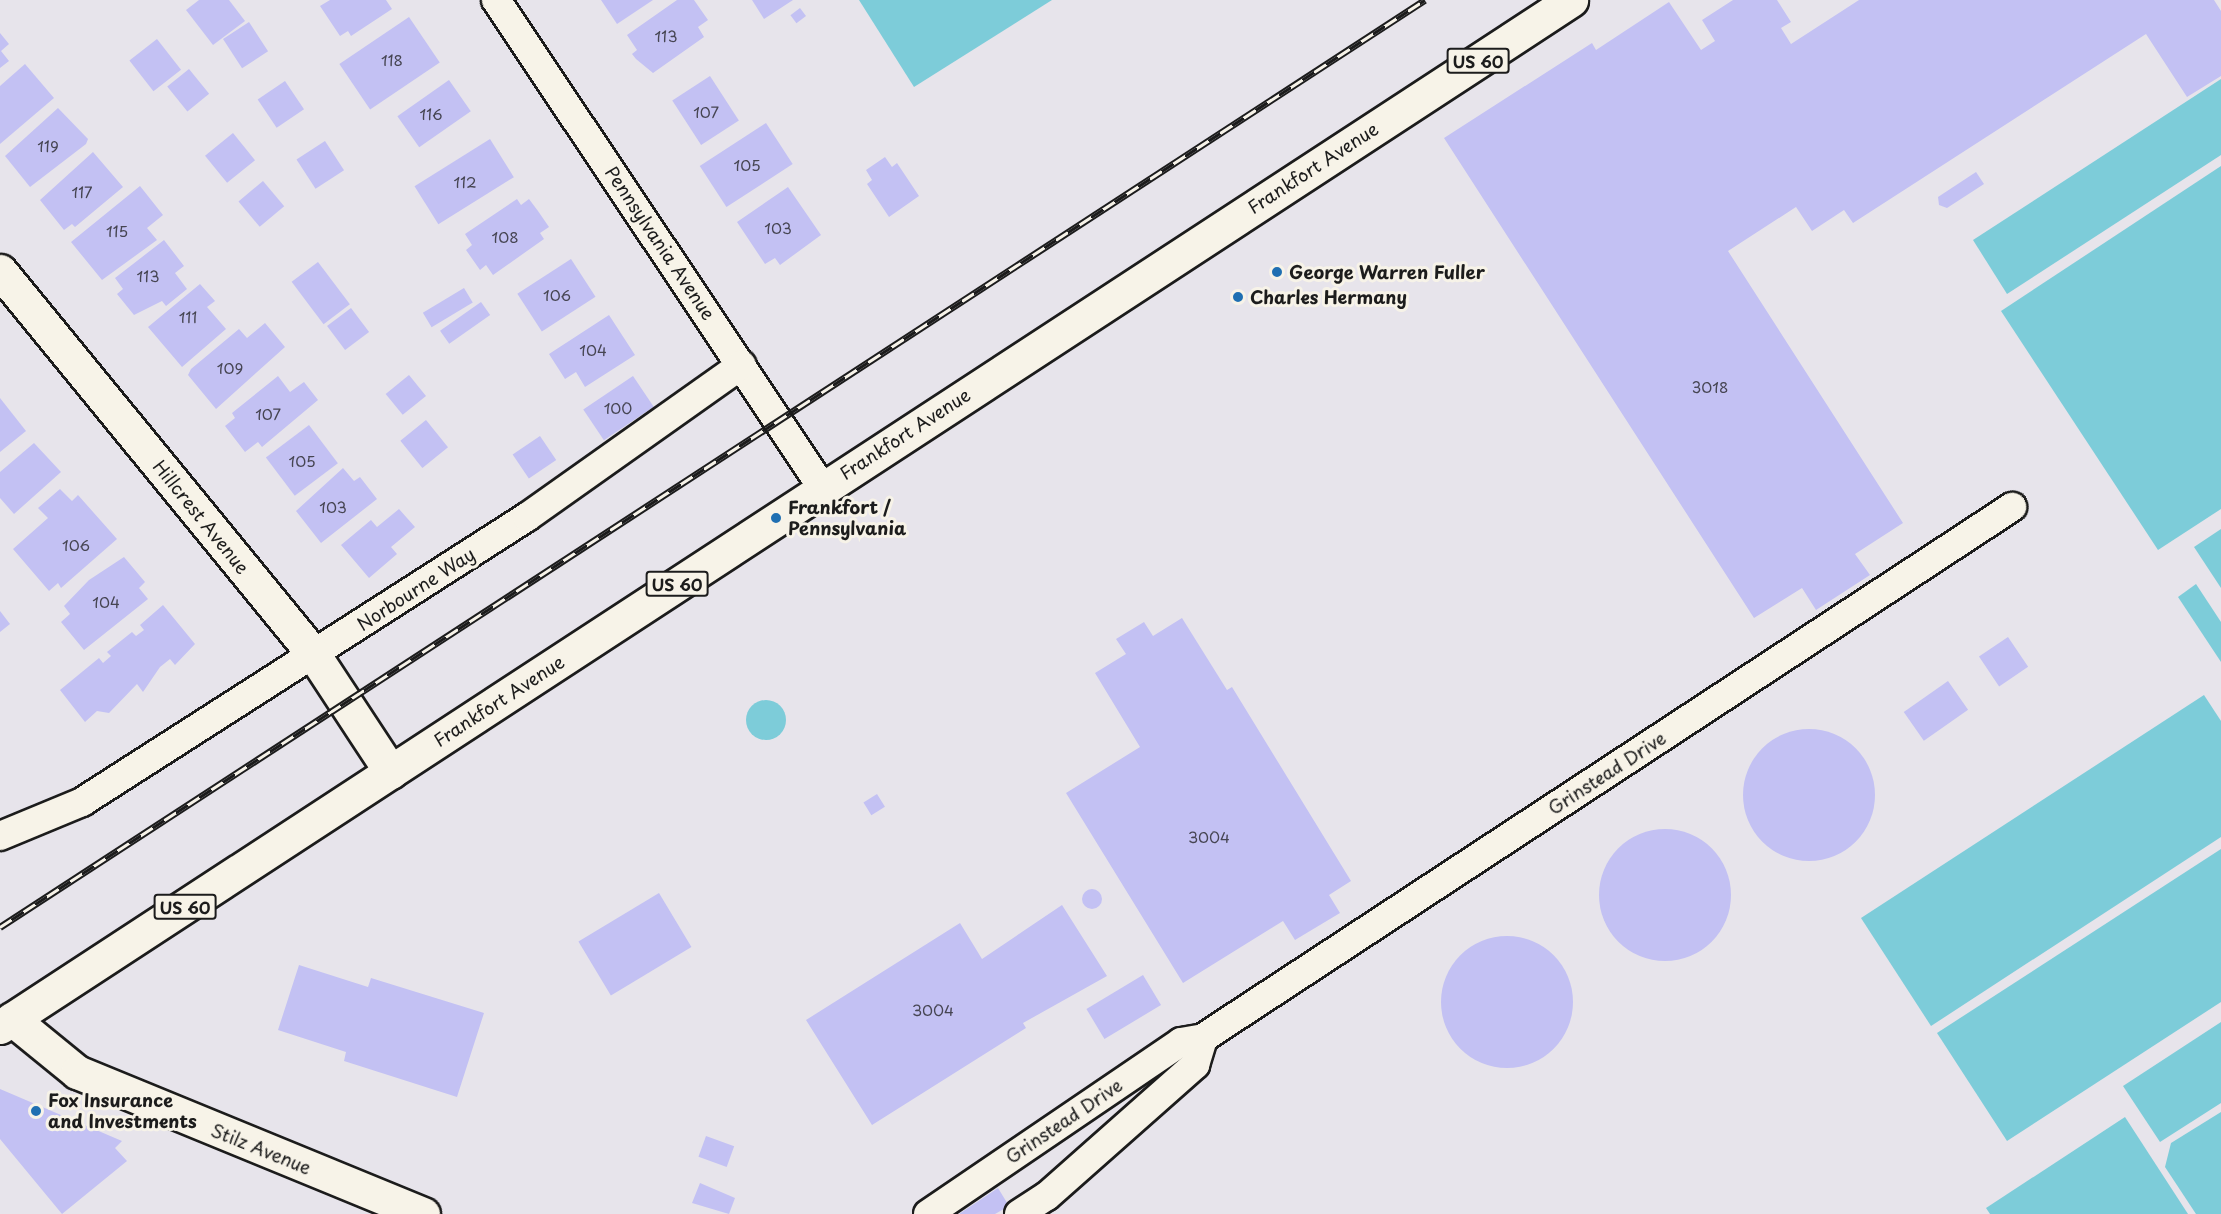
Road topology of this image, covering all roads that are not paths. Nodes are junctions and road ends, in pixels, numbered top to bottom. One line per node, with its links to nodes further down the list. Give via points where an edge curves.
1 (496, 0): 4 (street, Pennsylvania Avenue)
2 (1571, 0): 5 (main road, Frankfort Avenue / US 60)
3 (0, 271): 7 (main road, Hillcrest Avenue)
4 (742, 365): 5 (street, Pennsylvania Avenue); 7 (street, Norbourne Way, via 526,517)
5 (822, 488): 8 (main road, Frankfort Avenue / US 60)
6 (2012, 507): 11 (street, Grinstead Drive)
7 (314, 655): 8 (main road, Hillcrest Avenue); 9 (street, Norbourne Way, via 82,802)
8 (391, 772): 10 (main road, Frankfort Avenue / US 60)
9 (0, 836)
10 (6, 1023): 12 (main road, Stilz Avenue, via 77,1072)
11 (1203, 1038): 13 (street, Grinstead Drive, via 1171,1048); 14 (street, Grinstead Drive, via 1195,1065 1055,1189)
12 (423, 1214)
13 (928, 1214)
14 (1019, 1214)

